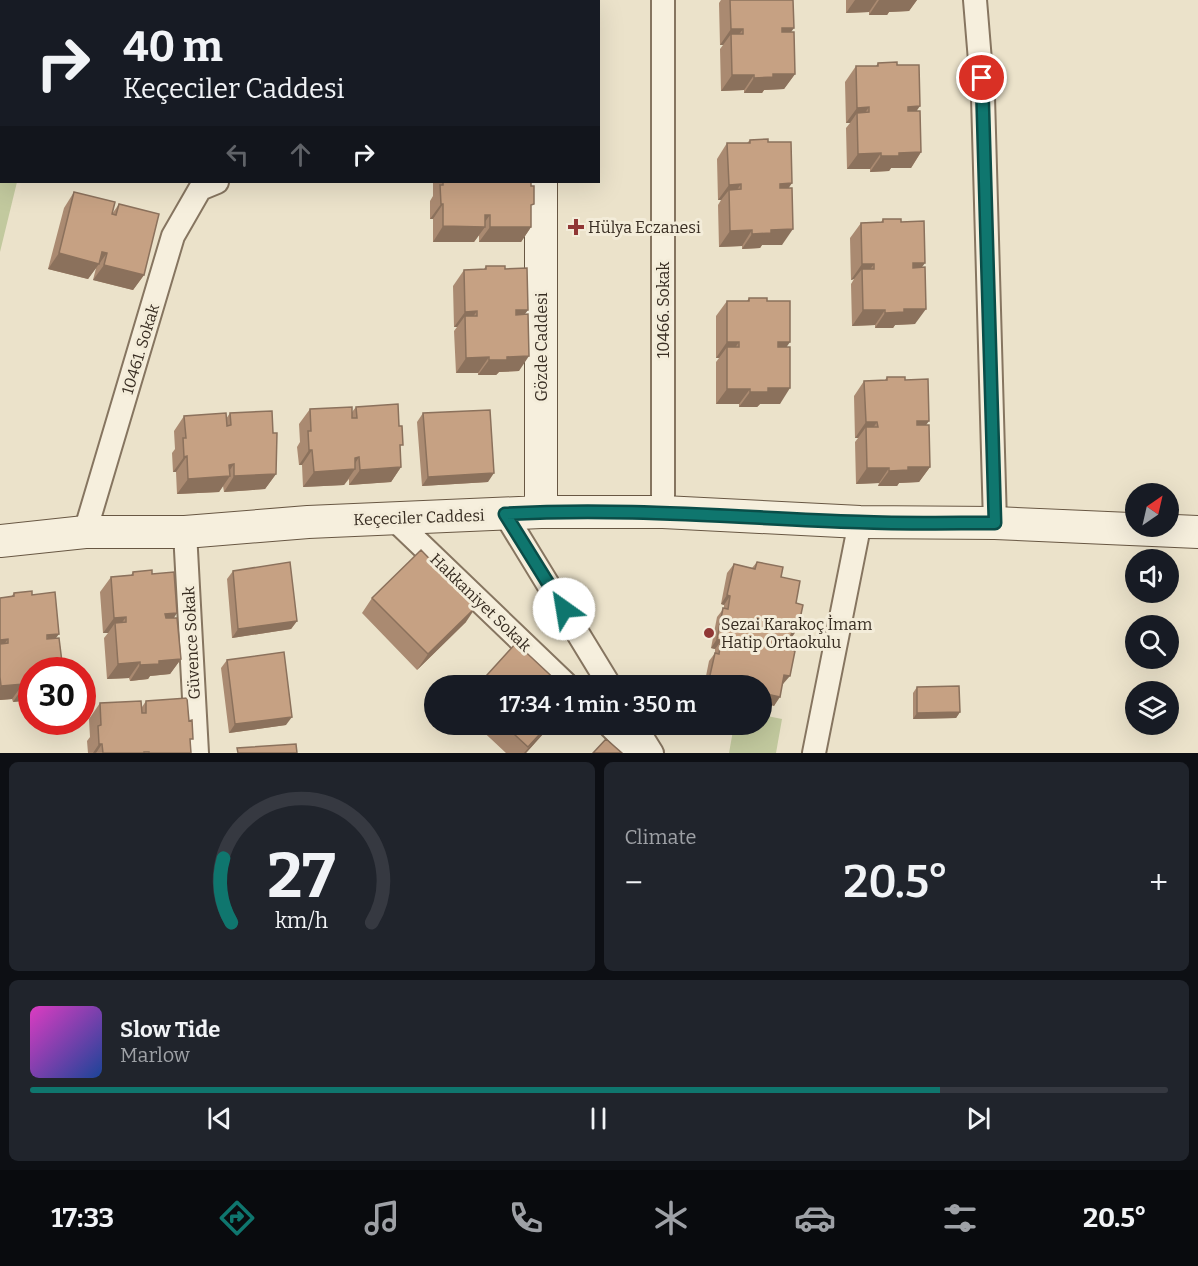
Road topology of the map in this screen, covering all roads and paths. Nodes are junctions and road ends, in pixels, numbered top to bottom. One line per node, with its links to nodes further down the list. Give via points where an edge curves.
1 (663, 0): 6 (street, 10466. Sokak)
2 (975, 0): 10 (street, via 983,97)
3 (215, 183): 11 (street, 10461. Sokak, via 200,189 173,236)
4 (541, 183): 5 (street, Gözde Caddesi)
5 (541, 512): 6 (street, Keçeciler Caddesi); 7 (street, Keçeciler Caddesi)
6 (663, 512): 9 (street, Keçeciler Caddesi)
7 (505, 514): 8 (street, Keçeciler Caddesi); 16 (street)
8 (394, 519): 12 (street, Keçeciler Caddesi); 15 (street, Hakkaniyet Sokak)
9 (860, 522): 10 (street, Keçeciler Caddesi); 22 (street)
10 (995, 523): 13 (street, Keçeciler Caddesi)
11 (85, 532): 12 (street, Keçeciler Caddesi); 14 (street, Keçeciler Caddesi)
12 (185, 532): 19 (street, Güvence Sokak)
13 (1198, 532)
14 (0, 541)
15 (557, 675)
16 (603, 675)
17 (619, 735): 20 (street)
18 (641, 735): 21 (street)
19 (197, 753)
20 (637, 753)
21 (652, 753)
22 (814, 753)

